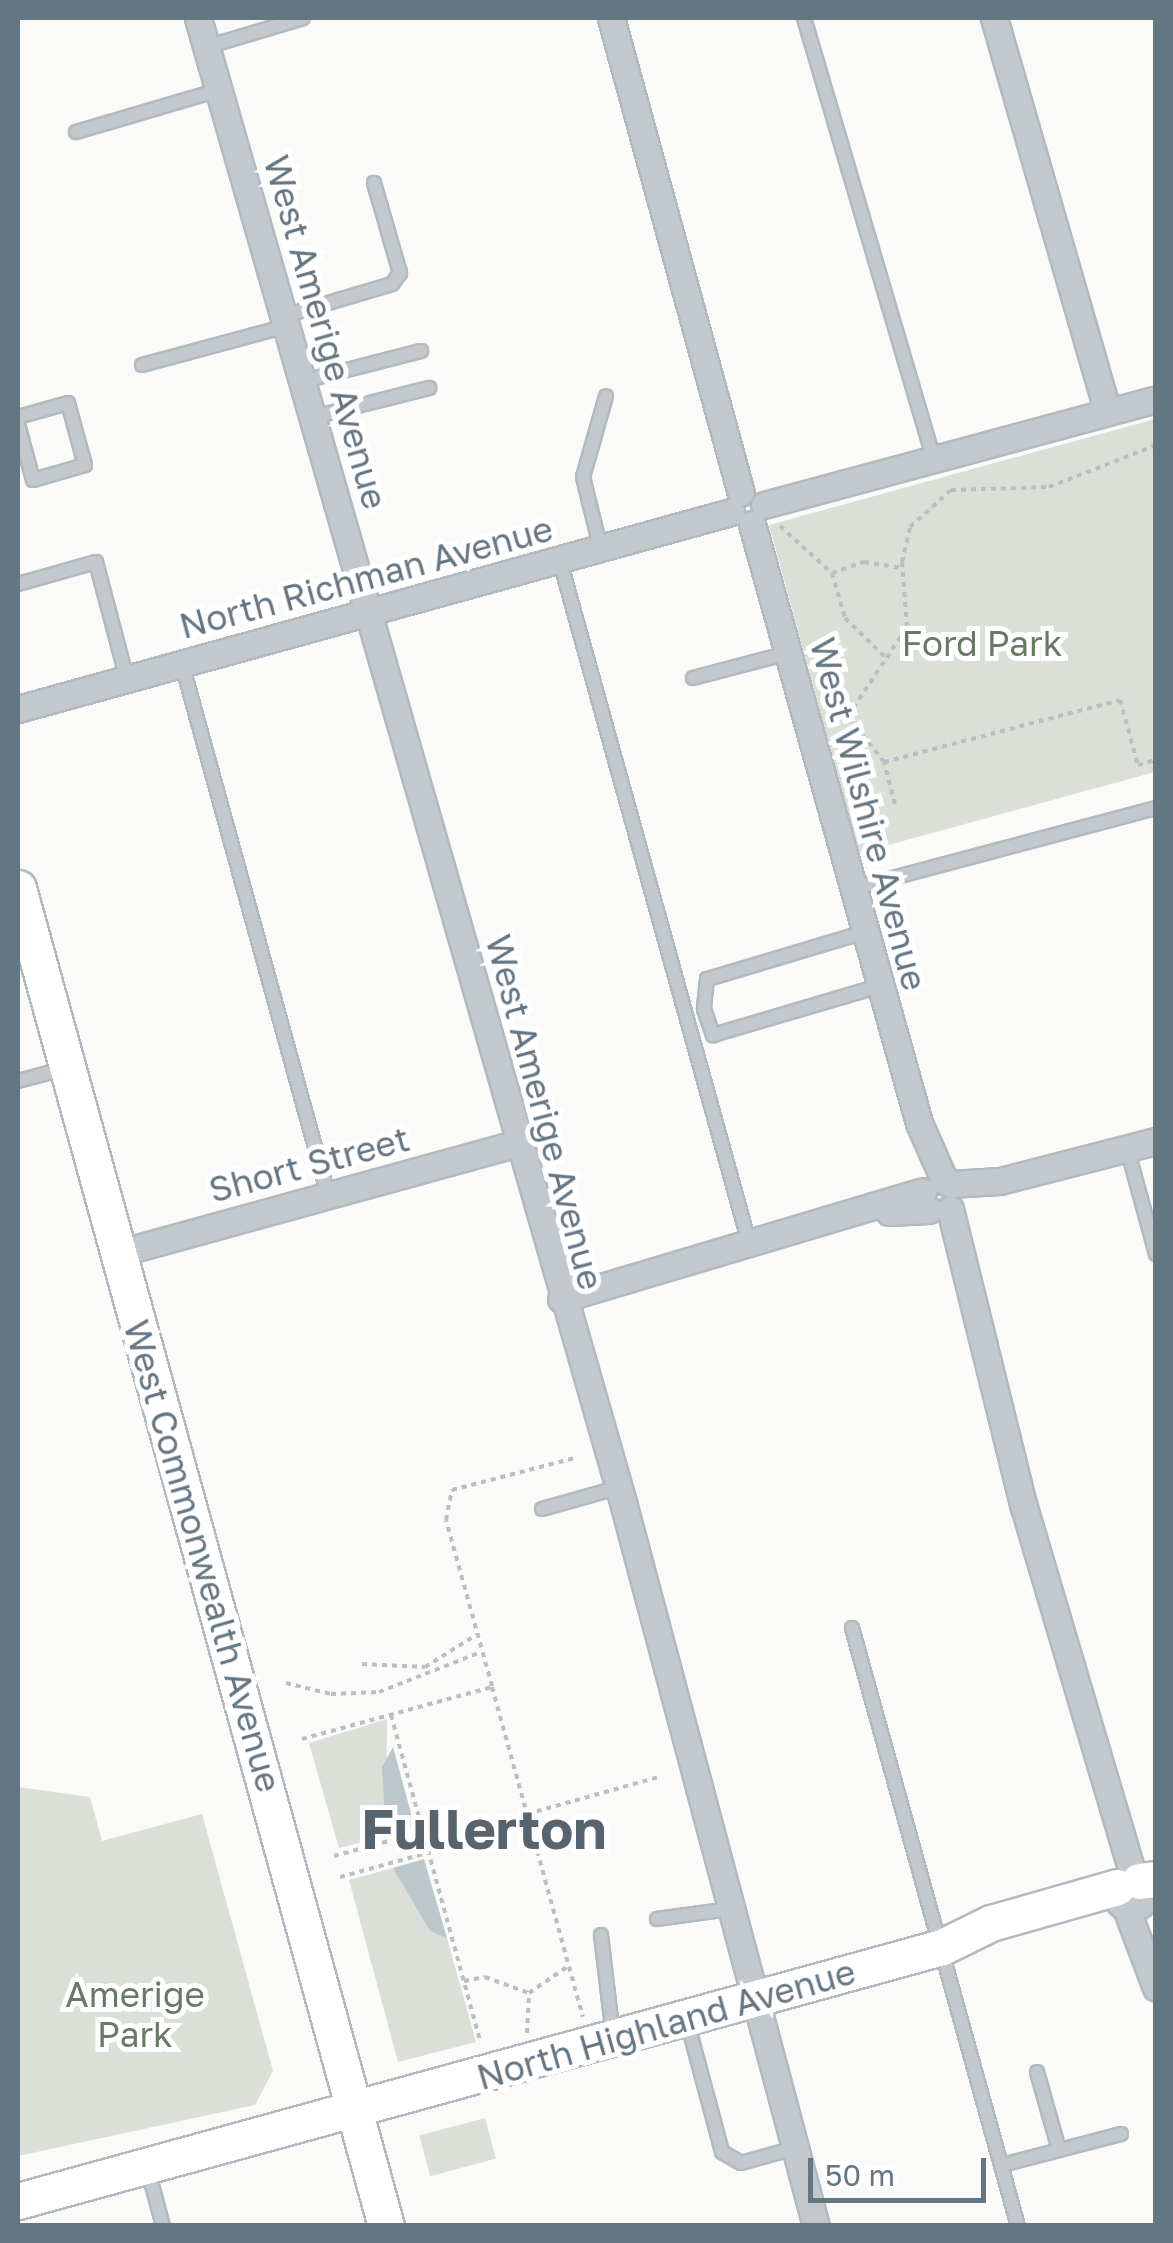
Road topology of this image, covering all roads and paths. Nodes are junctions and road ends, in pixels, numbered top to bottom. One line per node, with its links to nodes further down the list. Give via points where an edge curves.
1 (198, 18): 6 (street, West Amerige Avenue)
2 (303, 18): 6 (lane)
3 (610, 18): 23 (street, West Wilshire Avenue)
4 (804, 18): 22 (lane)
5 (994, 18): 17 (street)
6 (206, 47): 7 (street, West Amerige Avenue)
7 (219, 90): 8 (lane); 10 (street, West Amerige Avenue)
8 (76, 132)
9 (374, 182): 10 (lane, via 400,273 392,284)
10 (286, 321): 12 (lane); 13 (street, West Amerige Avenue)
11 (421, 351): 13 (lane)
12 (142, 364)
13 (304, 382): 18 (street, West Amerige Avenue)
14 (429, 388): 18 (lane)
15 (606, 396): 24 (lane, via 582,477)
16 (1156, 399): 17 (street, North Richman Avenue)
17 (1108, 412): 22 (street, North Richman Avenue)
18 (314, 418): 29 (street, West Amerige Avenue)
19 (18, 420): 21 (lane); 21 (lane, via 68,403 85,465 33,480)
20 (1156, 444): 26 (path, via 1049,487 942,494 910,527)
21 (21, 451)
22 (934, 462): 23 (street, North Richman Avenue)
23 (754, 512): 24 (street, North Richman Avenue); 27 (path); 30 (street, West Wilshire Avenue)
24 (601, 550): 25 (street, North Richman Avenue)
25 (560, 560): 29 (street, North Richman Avenue); 52 (lane)
26 (902, 568): 27 (path, via 864,562); 31 (path, via 910,616)
27 (832, 573): 31 (path, via 845,618)
28 (18, 584): 34 (lane, via 96,562)
29 (371, 610): 32 (street, North Richman Avenue); 48 (street, West Amerige Avenue)
30 (788, 653): 33 (lane); 41 (street, West Wilshire Avenue)
31 (888, 660): 37 (path, via 848,716)
32 (182, 664): 34 (street, North Richman Avenue); 50 (lane)
33 (692, 678)
34 (127, 679): 35 (street, North Richman Avenue)
35 (18, 709)
36 (1156, 760): 37 (path, via 1138,764 1120,700)
37 (884, 762): 38 (path)
38 (895, 804)
39 (1156, 808): 41 (lane)
40 (18, 888): 43 (main road, West Commonwealth Avenue)
41 (855, 888): 42 (street, West Wilshire Avenue)
42 (865, 932): 44 (street, West Wilshire Avenue); 44 (lane, via 706,980 704,1009 712,1035)
43 (24, 936): 45 (main road, West Commonwealth Avenue)
44 (880, 986): 51 (street, West Wilshire Avenue)
45 (68, 1068): 46 (lane); 53 (main road, West Commonwealth Avenue)
46 (18, 1081)
47 (1156, 1140): 49 (street)
48 (518, 1144): 50 (street, Short Street); 55 (street, West Amerige Avenue)
49 (1127, 1148): 51 (street); 54 (lane)
50 (328, 1194): 53 (street, Short Street)
51 (939, 1197): 52 (street); 73 (street, West Wilshire Avenue)
52 (750, 1249): 55 (street)
53 (119, 1253): 89 (main road, West Commonwealth Avenue)
54 (1156, 1254)
55 (561, 1300): 57 (street, West Amerige Avenue)
56 (574, 1458): 60 (path, via 452,1490 446,1520)
57 (613, 1488): 58 (lane); 74 (street, West Amerige Avenue)
58 (542, 1508)
59 (852, 1628): 77 (lane)
60 (478, 1634): 61 (path); 62 (path, via 425,1667)
61 (482, 1651): 63 (path, via 379,1692 331,1694); 64 (path)
62 (362, 1664)
63 (286, 1683)
64 (492, 1687): 65 (path); 68 (path)
65 (391, 1715): 66 (path); 69 (path)
66 (302, 1739)
67 (662, 1776): 68 (path)
68 (527, 1814): 78 (path)
69 (423, 1832): 70 (path); 71 (path)
70 (429, 1853): 72 (path); 79 (path)
71 (334, 1856)
72 (340, 1877)
73 (1136, 1892): 77 (main road, North Highland Avenue, via 996,1943 978,1937); 80 (street, West Wilshire Avenue)
74 (730, 1909): 75 (lane); 82 (street, West Amerige Avenue)
75 (657, 1919)
76 (601, 1935): 86 (lane)
77 (942, 1948): 82 (main road, North Highland Avenue); 93 (lane)
78 (568, 1966): 81 (path); 83 (path)
79 (464, 1981): 81 (path, via 485,1977); 87 (path)
80 (1156, 1988)
81 (529, 1993): 85 (path)
82 (754, 2001): 84 (main road, North Highland Avenue); 91 (street, West Amerige Avenue)
83 (583, 2017)
84 (686, 2019): 86 (main road, North Highland Avenue); 91 (lane, via 722,2152 742,2163)
85 (527, 2033)
86 (614, 2038): 89 (main road, North Highland Avenue)
87 (482, 2045)
88 (1037, 2072): 92 (lane)
89 (356, 2111): 94 (main road, North Highland Avenue); 97 (main road, West Commonwealth Avenue)
90 (1121, 2134): 92 (lane)
91 (794, 2148): 98 (street, West Amerige Avenue)
92 (1059, 2150): 93 (lane)
93 (1002, 2165): 99 (lane)
94 (147, 2168): 95 (main road, North Highland Avenue); 96 (lane)
95 (18, 2201)
96 (163, 2226)
97 (386, 2226)
98 (816, 2226)
99 (1018, 2226)

